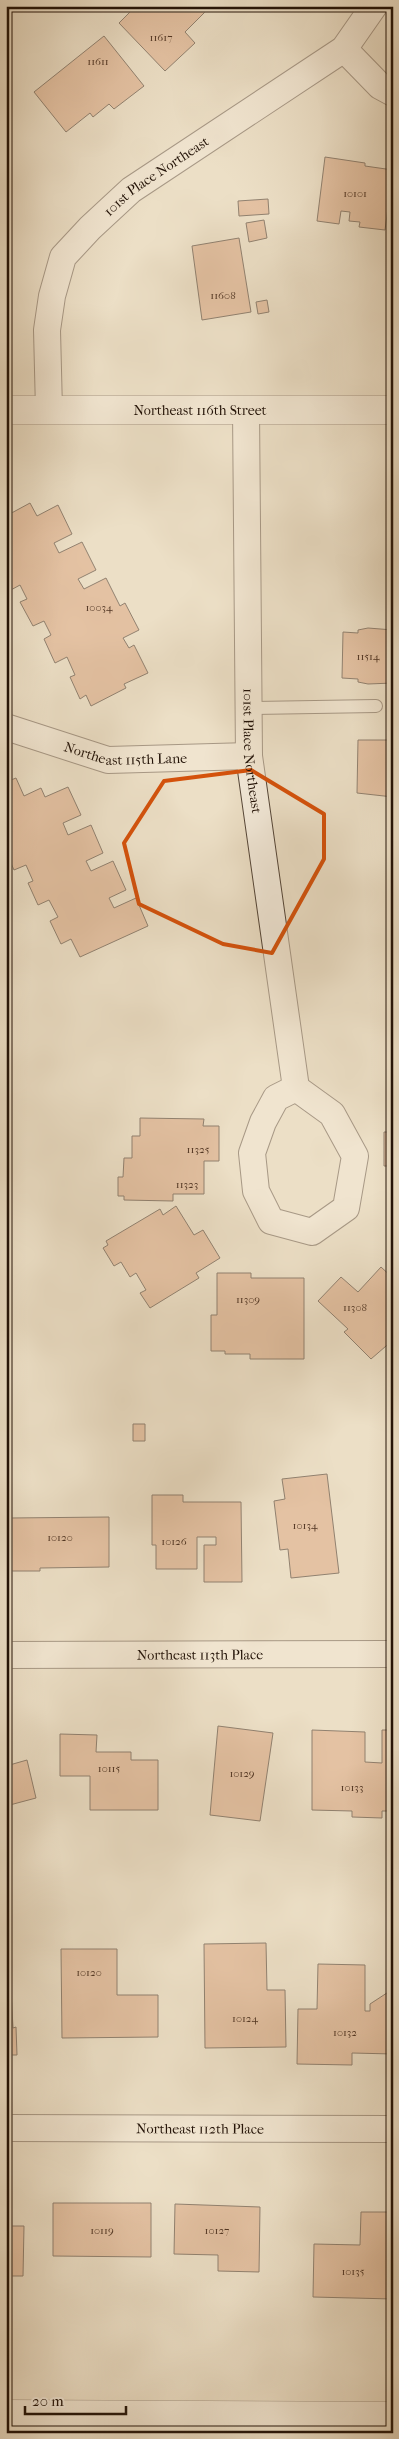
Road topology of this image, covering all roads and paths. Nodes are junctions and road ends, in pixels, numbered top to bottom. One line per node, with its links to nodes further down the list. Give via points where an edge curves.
1 (374, 6): 2 (street, 101st Place Northeast)
2 (344, 49): 3 (street, via 380,86); 5 (street, 101st Place Northeast, via 131,190 63,257 47,330)
3 (393, 93)
4 (6, 410): 5 (street, Northeast 116th Street)
5 (49, 410): 6 (street, Northeast 116th Street)
6 (246, 410): 7 (street, Northeast 116th Street); 9 (street, 101st Place Northeast)
7 (393, 410)
8 (376, 706): 9 (lane)
9 (249, 708): 11 (street, 101st Place Northeast)
10 (6, 727): 11 (street, Northeast 115th Lane, via 108,760)
11 (249, 756): 12 (street, 101st Place Northeast)
12 (296, 1088): 12 (street, via 276,1098 263,1122 252,1153 255,1182 271,1221 312,1232 346,1208 355,1156 332,1114)
13 (393, 1654): 14 (street, Northeast 113th Place)
14 (6, 1655)
15 (6, 2128): 16 (street, Northeast 112th Place)
16 (393, 2129)
17 (6, 2414): 18 (street)
18 (393, 2416)

